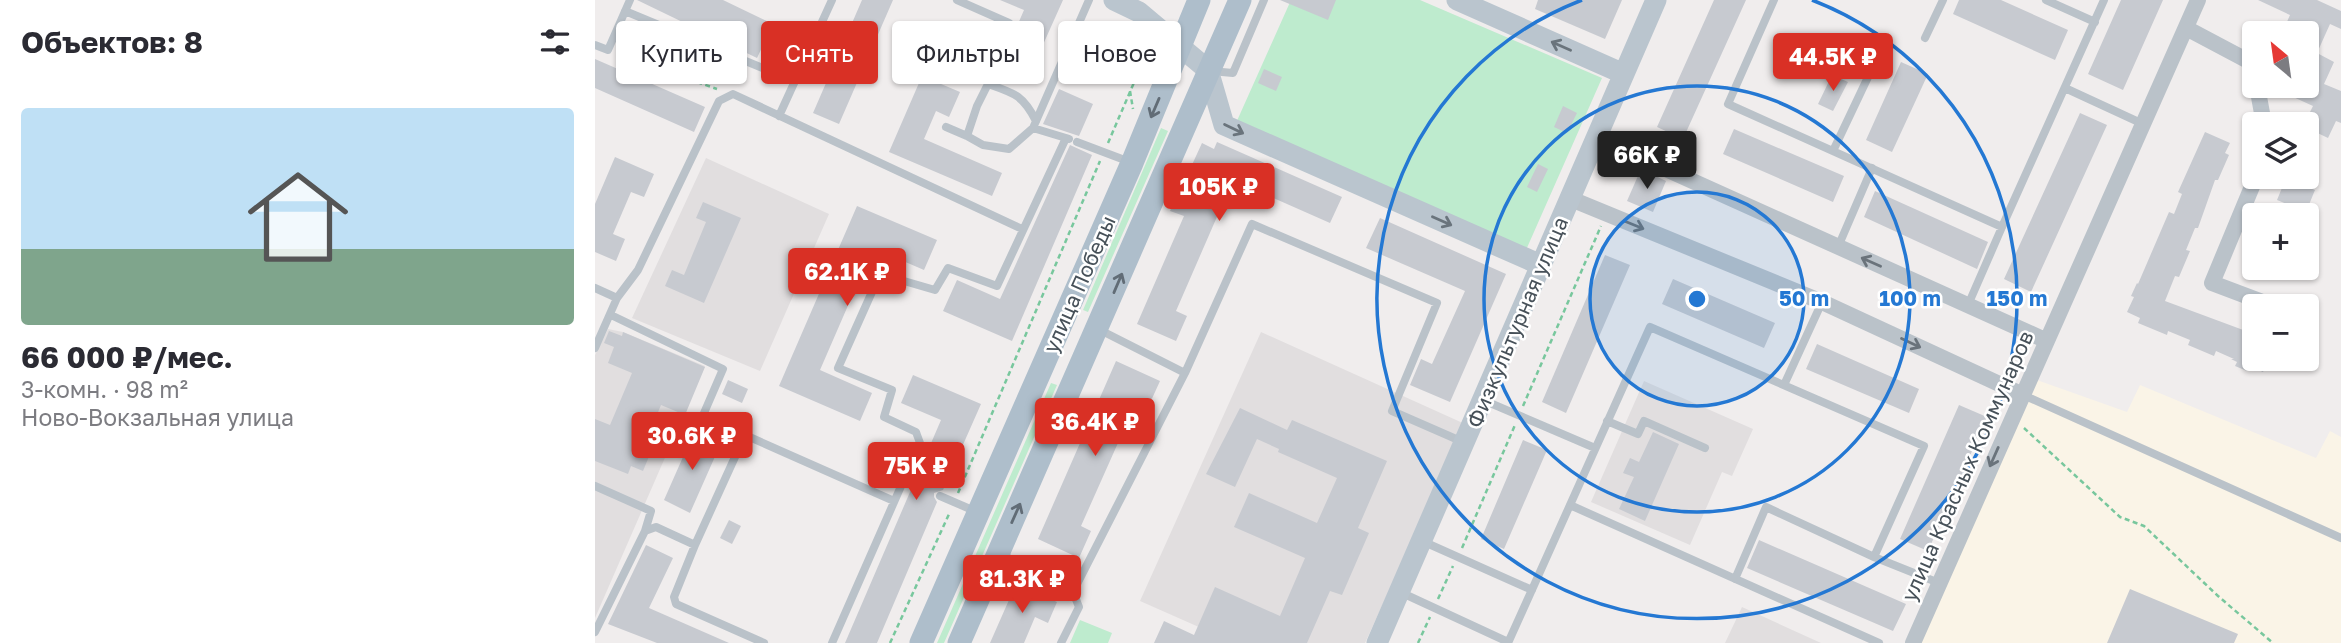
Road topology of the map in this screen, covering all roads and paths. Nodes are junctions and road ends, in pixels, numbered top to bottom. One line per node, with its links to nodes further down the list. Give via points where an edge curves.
1 (630, 0): 16 (lane)
2 (832, 0): 36 (lane)
3 (957, 0): 17 (lane)
4 (1089, 0): 37 (lane)
5 (1114, 0): 22 (street, via 1139,12)
6 (1199, 0): 22 (main road, улица Победы)
7 (1240, 0): 27 (main road, улица Победы)
8 (1264, 0): 27 (lane, via 1233,73)
9 (1457, 0): 28 (street, one-way to 9)
10 (1656, 0): 28 (street, Физкультурная улица)
11 (1774, 0): 43 (lane, via 1728,104)
12 (1943, 0): 20 (lane)
13 (2046, 0): 18 (lane)
14 (2104, 0): 18 (lane)
15 (2198, 0): 19 (street, улица Красных Коммунаров)
16 (625, 11): 23 (lane); 26 (lane)
17 (1004, 21)
18 (2095, 22): 32 (lane)
19 (2186, 28): 25 (street); 38 (street, улица Красных Коммунаров)
20 (1925, 38)
21 (595, 45): 23 (lane)
22 (1182, 46): 27 (street); 45 (main road, улица Победы, one-way to 45)
23 (608, 50): 34 (path)
24 (1878, 56): 43 (lane)
25 (2242, 57)
26 (761, 67)
27 (1208, 70): 53 (street, one-way to 53, via 1224,125); 61 (main road, улица Победы, one-way to 27)
28 (1624, 74): 41 (street, Физкультурная улица)
29 (988, 84): 40 (lane)
30 (991, 84): 37 (lane, via 1016,94)
31 (1133, 84): 33 (path)
32 (2064, 88): 38 (lane); 50 (lane)
33 (1130, 91): 35 (path); 44 (path)
34 (733, 94): 36 (lane); 56 (lane, via 719,101 638,270)
35 (1134, 114)
36 (779, 116): 51 (lane)
37 (1034, 124): 40 (lane, via 1009,149 983,145); 42 (lane)
38 (2143, 124): 62 (street, улица Красных Коммунаров)
39 (946, 127): 40 (lane)
40 (967, 136)
41 (1597, 138): 48 (street, Физкультурная улица); 52 (street)
42 (1070, 140): 44 (lane); 51 (lane)
43 (1833, 151): 46 (lane)
44 (1104, 152): 45 (lane); 82 (path)
45 (1132, 163): 60 (main road, улица Победы)
46 (1872, 168): 50 (lane); 52 (lane)
47 (2251, 189): 55 (street, via 2212,283)
48 (1571, 199): 49 (street); 53 (street, Физкультурная улица)
49 (1606, 213): 57 (street, one-way to 57); 70 (path)
50 (2002, 227): 58 (lane)
51 (1022, 229): 77 (lane, via 997,286 948,268 935,290 880,274 838,368 892,390 884,417 916,432 920,443)
52 (1838, 247): 58 (street, one-way to 52)
53 (1541, 265): 69 (street, Физкультурная улица)
54 (595, 288): 56 (lane)
55 (2242, 294)
56 (617, 298): 59 (lane)
57 (1822, 302): 66 (lane); 68 (street, one-way to 68)
58 (1968, 305): 62 (street)
59 (611, 315): 63 (lane); 73 (lane, via 723,369 704,413)
60 (1065, 316): 61 (main road, via 1066,328 1074,335); 64 (main road, улица Победы)
61 (1097, 330): 65 (lane); 67 (main road, улица Победы)
62 (2045, 340): 68 (street, улица Красных Коммунаров)
63 (595, 348)
64 (1039, 373): 67 (main road, via 1061,362 1071,374); 84 (main road, улица Победы)
65 (1185, 373): 74 (lane, via 1252,224 1437,303 1392,411); 95 (lane)
66 (1784, 385): 72 (lane, via 1650,327); 91 (lane, via 1924,446)
67 (1072, 386): 89 (main road, улица Победы, one-way to 67)
68 (2021, 394): 71 (street, улица Красных Коммунаров); 86 (lane)
69 (1483, 400): 70 (lane); 74 (street, Физкультурная улица)
70 (1519, 415): 76 (lane); 90 (path)
71 (2012, 417): 93 (street, улица Красных Коммунаров, one-way to 93); 110 (path, via 2120,517 2144,526)
72 (1607, 421): 75 (lane, via 1638,434 1643,421); 76 (lane)
73 (745, 435): 81 (lane); 88 (lane)
74 (1465, 443): 87 (street, Физкультурная улица)
75 (1705, 448)
76 (1595, 449): 83 (lane)
77 (904, 481): 78 (lane); 81 (lane)
78 (915, 485)
79 (595, 486): 85 (lane, via 651,511)
80 (940, 496): 82 (lane)
81 (894, 501): 100 (lane)
82 (954, 503): 84 (lane); 101 (path)
83 (1570, 505): 92 (lane); 94 (lane)
84 (977, 512): 102 (main road, улица Победы)
85 (645, 531): 88 (lane, via 656,527); 98 (lane)
86 (2341, 538)
87 (1422, 541): 90 (lane); 96 (street, Физкультурная улица)
88 (695, 545): 99 (lane, via 674,597 676,604)
89 (998, 552): 95 (lane); 103 (main road, улица Победы)
90 (1458, 557): 94 (lane); 97 (path)
91 (1874, 557): 92 (lane, via 1766,508); 93 (lane)
92 (1735, 579): 108 (lane)
93 (1939, 583): 109 (street, улица Красных Коммунаров)
94 (1532, 590): 107 (lane)
95 (1073, 592): 104 (lane, via 1079,607)
96 (1399, 592): 97 (lane); 105 (street, Физкультурная улица)
97 (1434, 608): 106 (path); 107 (lane)
98 (595, 632)
99 (764, 643)
100 (832, 643)
101 (890, 643)
102 (921, 643)
103 (959, 643)
104 (1061, 643)
105 (1377, 643)
106 (1418, 643)
107 (1508, 643)
108 (1879, 643)
109 (1913, 643)
110 (2273, 643)

